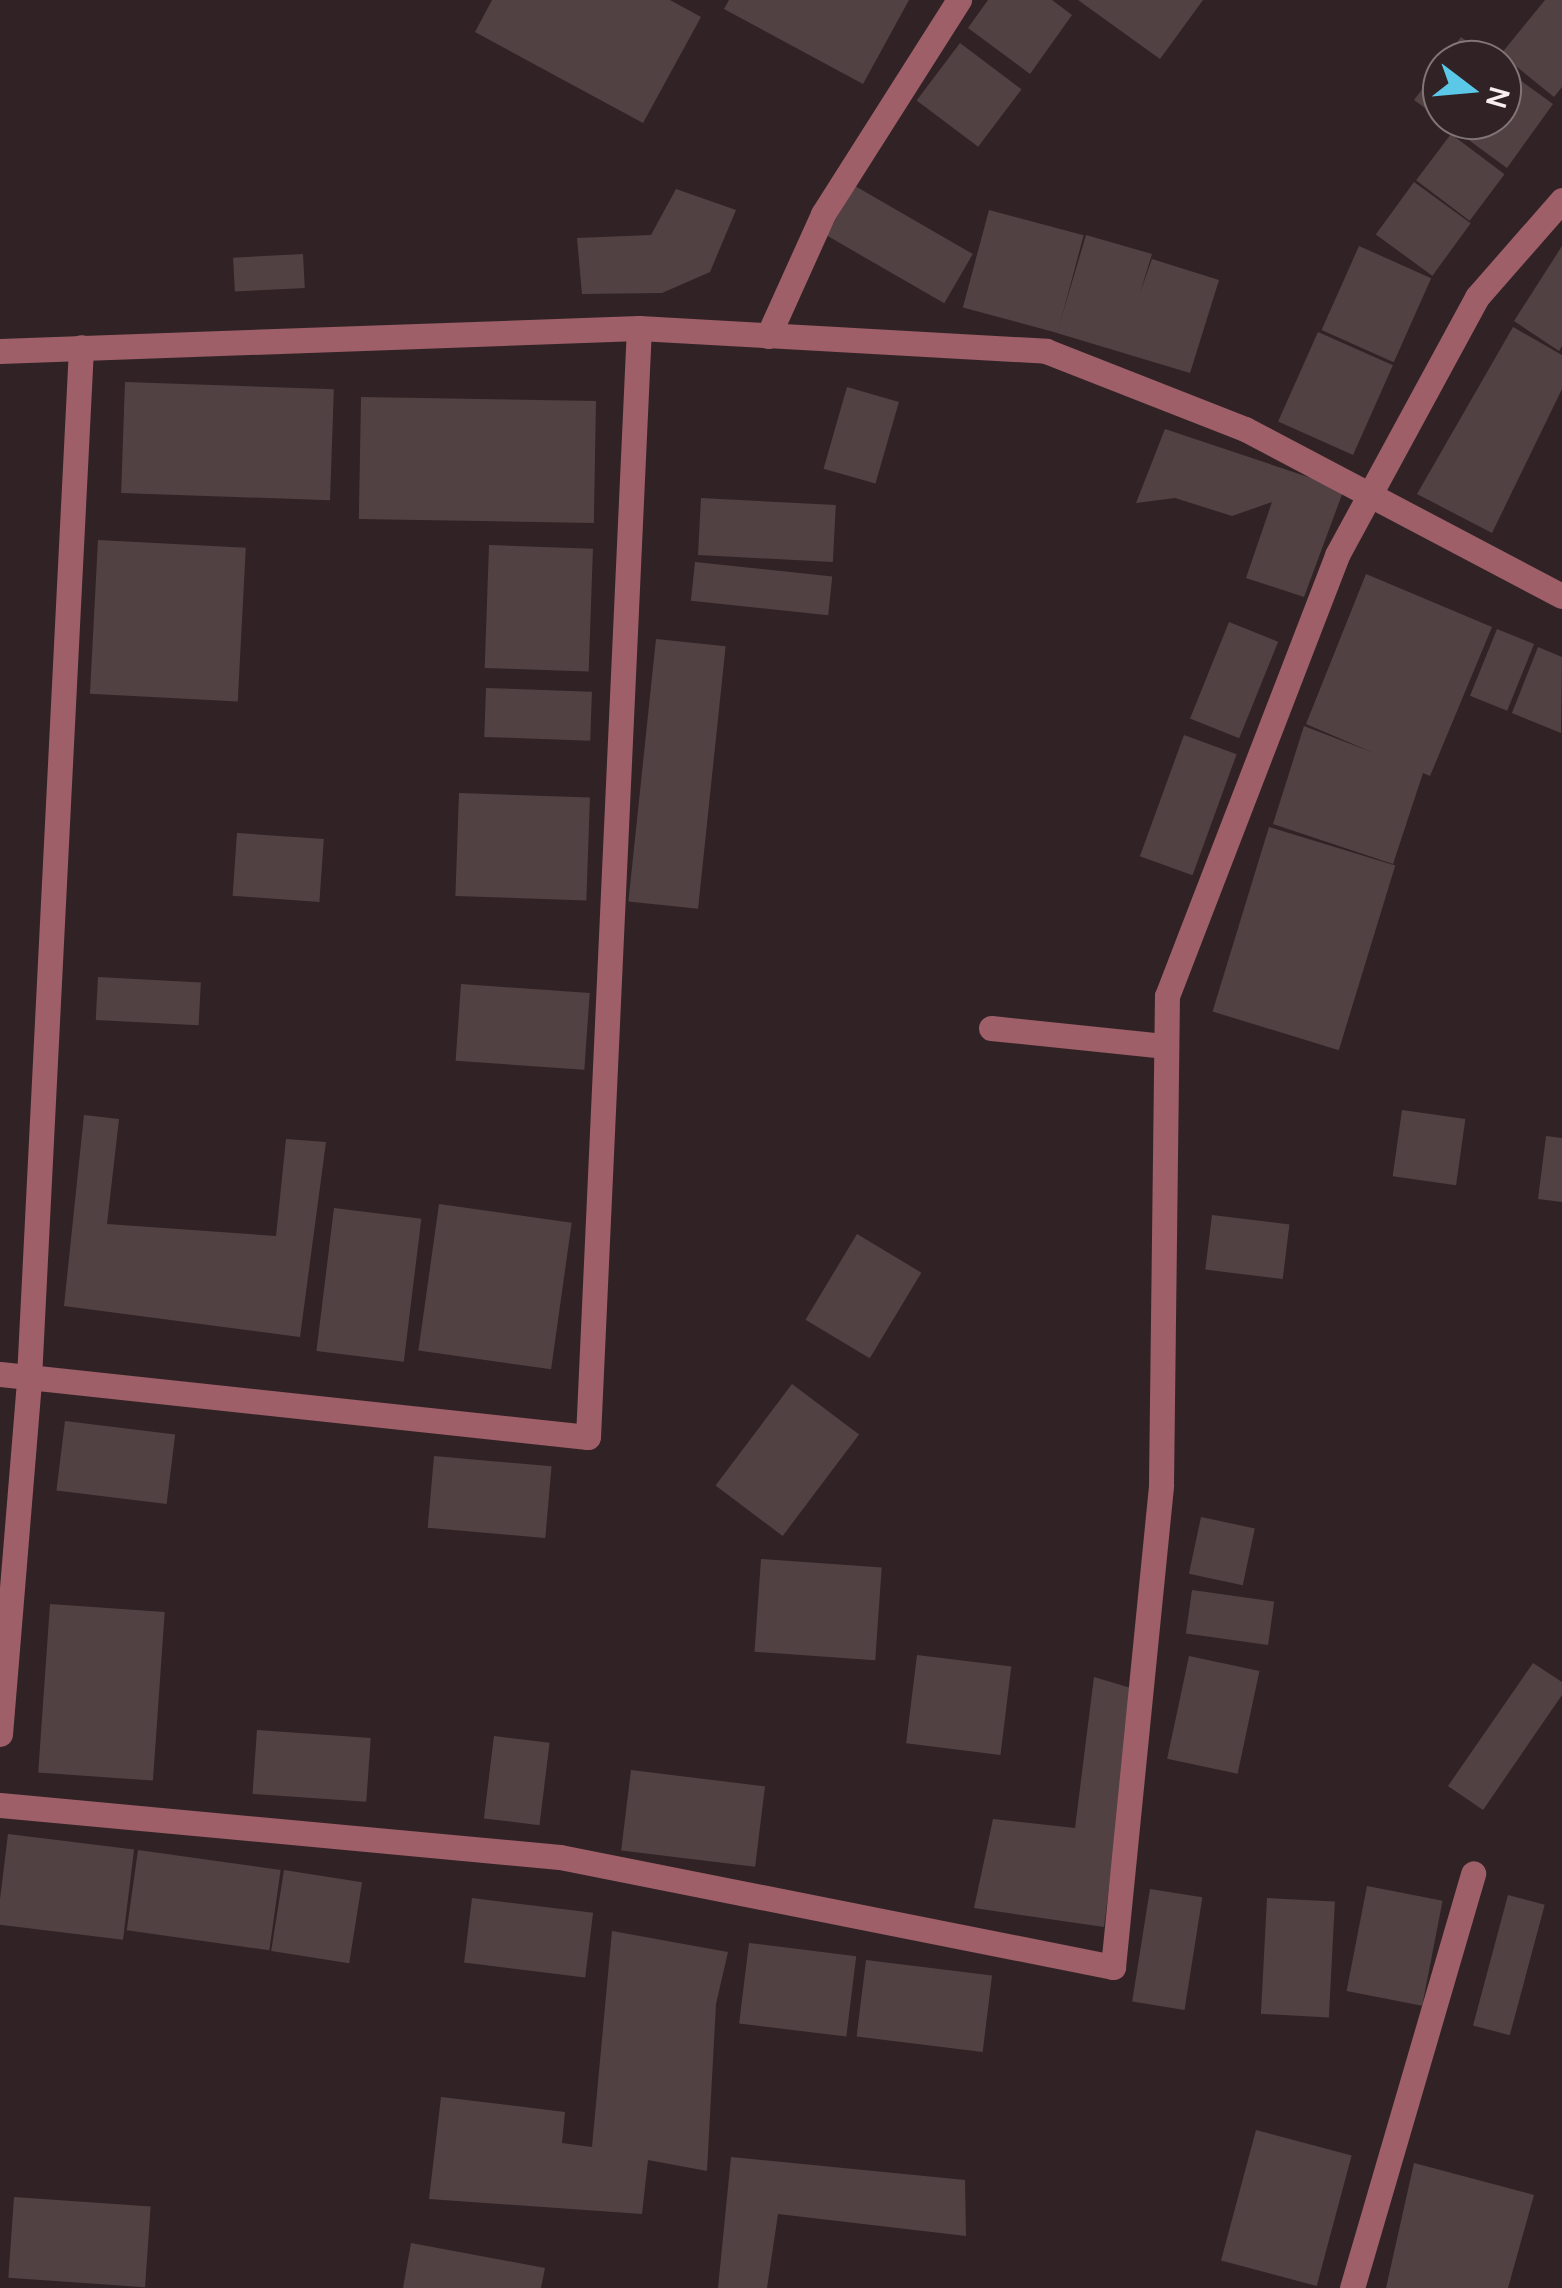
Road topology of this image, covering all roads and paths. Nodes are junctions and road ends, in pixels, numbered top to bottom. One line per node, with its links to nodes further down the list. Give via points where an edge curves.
1 (959, 0): 4 (street, via 823,214)
2 (1562, 200): 7 (street, via 1477,297)
3 (639, 328): 4 (street); 5 (street); 12 (street, via 588,1437)
4 (768, 336): 7 (street, via 1046,351 1245,429)
5 (81, 347): 6 (street); 12 (street)
6 (0, 351)
7 (1367, 498): 8 (street); 10 (street, via 1167,996)
8 (1562, 596)
9 (992, 1028): 10 (street)
10 (1166, 1046): 14 (street, via 1162,1484 1113,1967 560,1856)
11 (0, 1374): 12 (street)
12 (29, 1378): 13 (street)
13 (0, 1734)
14 (0, 1806)
15 (1472, 1873): 16 (street)
16 (1352, 2288)

